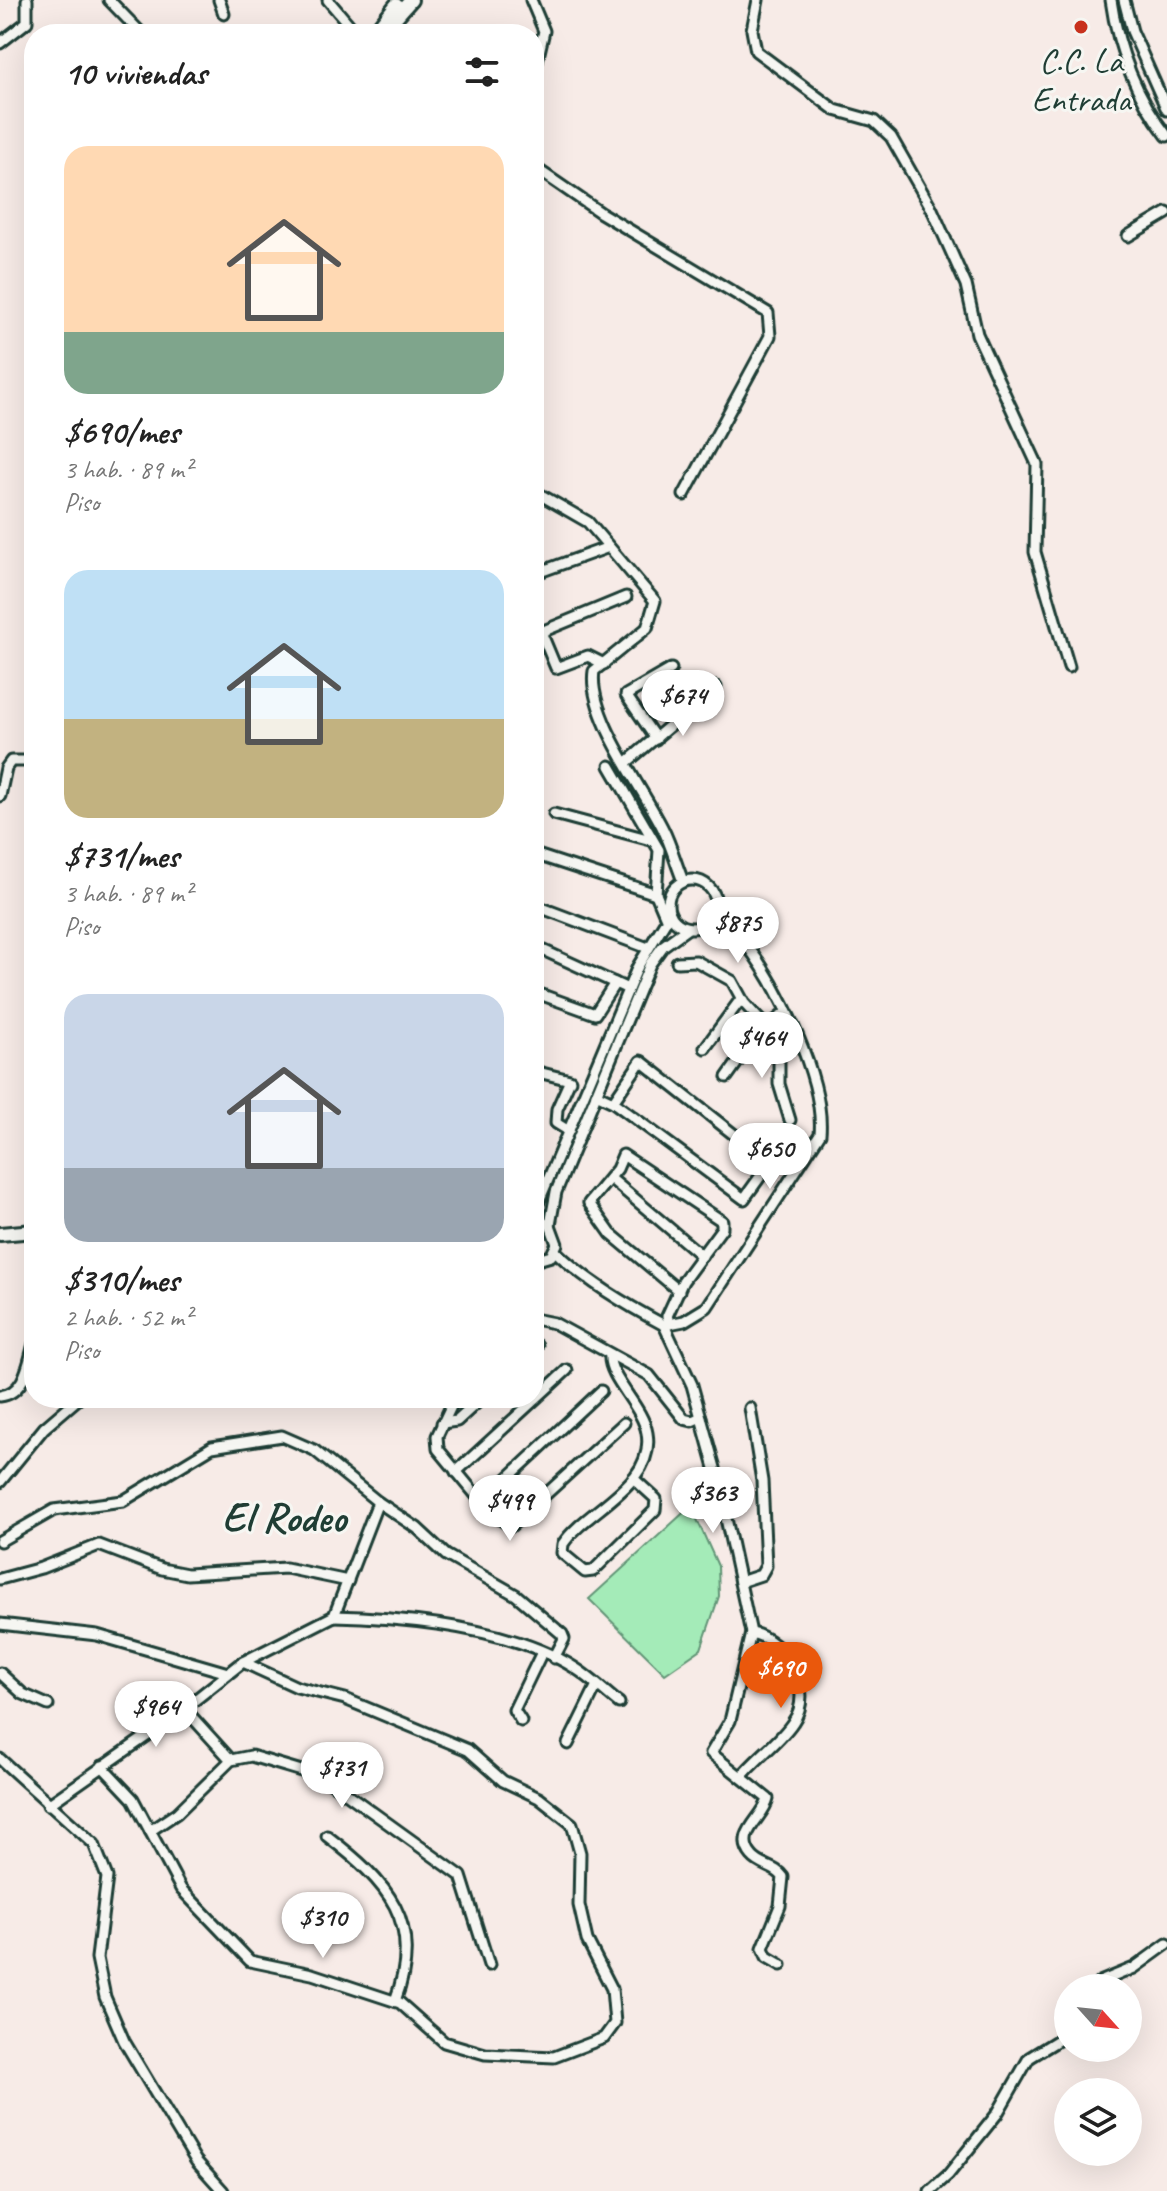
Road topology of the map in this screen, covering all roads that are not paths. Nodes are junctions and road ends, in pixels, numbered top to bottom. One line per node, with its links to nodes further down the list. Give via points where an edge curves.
1 (27, 0): 12 (street)
2 (109, 0): 14 (street)
3 (219, 0): 11 (street)
4 (328, 0): 15 (street)
5 (401, 0): 16 (main road)
6 (411, 0): 17 (main road)
7 (531, 0): 18 (street)
8 (758, 0): 35 (street, via 752,30 756,51 835,110 874,121 891,137 932,209 966,285 977,334 1037,464 1035,552)
9 (1111, 0): 20 (street)
10 (1124, 0): 19 (street)
11 (224, 14)
12 (24, 24)
13 (24, 24): 21 (street)
14 (132, 24)
15 (348, 24)
16 (381, 24)
17 (390, 24)
18 (541, 24)
19 (1132, 31): 20 (street, via 1122,25); 22 (street)
20 (1119, 41): 23 (street, via 1140,99)
21 (0, 43)
22 (1167, 110)
23 (1167, 136)
24 (544, 174): 27 (street, via 768,313 770,336)
25 (1167, 213): 26 (street)
26 (1128, 236)
27 (684, 495)
28 (544, 497): 29 (street, via 588,522)
29 (609, 547): 30 (street); 34 (street, via 655,601 647,628)
30 (544, 570)
31 (626, 597): 32 (street)
32 (544, 631)
33 (544, 645): 34 (street, via 556,668 588,656)
34 (604, 664): 40 (street, via 594,671 591,687)
35 (1069, 667)
36 (671, 669): 38 (street, via 626,695)
37 (716, 687): 38 (street)
38 (656, 739): 40 (street)
39 (24, 761): 42 (street, via 11,761 6,768)
40 (627, 762): 46 (street, via 665,831)
41 (610, 766): 44 (street)
42 (0, 796)
43 (554, 814): 44 (street)
44 (651, 840): 47 (street, via 659,850)
45 (544, 857): 47 (street)
46 (683, 881): 49 (street, via 707,884 715,898); 50 (street, via 668,899)
47 (656, 894): 50 (street)
48 (544, 909): 52 (street)
49 (714, 914): 51 (street, via 703,925); 59 (street, via 744,941)
50 (668, 917): 51 (street); 52 (street)
51 (688, 928): 64 (street, via 663,946 650,964)
52 (648, 948): 56 (street)
53 (544, 951): 55 (street)
54 (677, 962): 58 (street, via 696,961 715,969 732,981)
55 (615, 983): 56 (street); 57 (street, via 595,1014)
56 (628, 989): 67 (street)
57 (544, 996)
58 (741, 999): 60 (street); 61 (street)
59 (785, 1013): 60 (street); 79 (street, via 822,1113 820,1134 707,1307)
60 (766, 1026): 63 (street); 66 (street, via 779,1053 779,1084)
61 (705, 1048)
62 (544, 1074): 67 (street, via 570,1080 556,1123)
63 (727, 1077)
64 (596, 1094): 65 (street); 71 (street, via 556,1192)
65 (613, 1102): 65 (street, via 744,1199 770,1163 641,1061)
66 (790, 1120)
67 (569, 1131): 69 (street)
68 (610, 1178): 75 (street); 75 (street, via 623,1155 714,1212 722,1228); 77 (street, via 589,1203 611,1234)
69 (544, 1190)
70 (544, 1223): 71 (street)
71 (550, 1225): 74 (street, via 556,1237)
72 (24, 1232): 73 (main road)
73 (0, 1234)
74 (554, 1250): 76 (street); 79 (street, via 575,1270)
75 (702, 1256): 77 (street)
76 (544, 1259)
77 (679, 1291): 79 (street)
78 (544, 1321): 80 (street)
79 (667, 1324): 91 (street)
80 (610, 1356): 91 (street, via 656,1380 684,1419); 95 (street, via 611,1367 639,1408 648,1437)
81 (567, 1370): 83 (street)
82 (24, 1374): 85 (street, via 11,1394)
83 (544, 1391)
84 (601, 1391): 98 (street)
85 (0, 1396)
86 (67, 1408): 96 (street)
87 (450, 1408): 92 (street)
88 (471, 1408): 92 (street, via 457,1421)
89 (526, 1408): 94 (street)
90 (750, 1408): 102 (street, via 762,1481 766,1566 761,1575)
91 (701, 1417): 102 (street)
92 (442, 1423): 94 (street, via 436,1444)
93 (624, 1423): 98 (street, via 517,1525 503,1522)
94 (456, 1472): 98 (street)
95 (633, 1478): 95 (street, via 565,1541 562,1553 585,1572 593,1571 655,1510 656,1499)
96 (0, 1482)
97 (378, 1502): 99 (street, via 314,1450 294,1439 272,1436 212,1447 123,1501 54,1510); 101 (street); 107 (street, via 450,1558 516,1595 562,1634)
98 (482, 1502)
99 (0, 1541)
100 (0, 1579): 101 (street, via 99,1545 187,1574 286,1568)
101 (348, 1581): 103 (street)
102 (740, 1582): 105 (street)
103 (334, 1616): 106 (street, via 481,1633); 108 (street)
104 (0, 1624): 110 (street, via 97,1635)
105 (751, 1633): 120 (street, via 730,1721 711,1750); 120 (street, via 768,1639 788,1658 798,1682 798,1704 792,1724)
106 (542, 1652): 107 (street); 115 (street, via 514,1710)
107 (554, 1658): 111 (street)
108 (243, 1662): 110 (street); 128 (street, via 468,1750 503,1781 539,1798 572,1824 580,1853 579,1905 587,1940 612,1989 615,2023 604,2038 554,2057 485,2054 444,2042)
109 (0, 1673): 113 (street, via 23,1694)
110 (228, 1673): 114 (street)
111 (597, 1685): 112 (street); 116 (street)
112 (619, 1703)
113 (48, 1705)
114 (183, 1707): 118 (street); 119 (street)
115 (521, 1721)
116 (568, 1744)
117 (0, 1759): 121 (street)
118 (231, 1760): 122 (street, via 177,1813); 125 (street, via 251,1756 325,1778 432,1852 461,1876)
119 (102, 1766): 121 (street); 122 (street, via 133,1799)
120 (741, 1777): 126 (street, via 768,1799 750,1827 747,1843 752,1856 783,1877 780,1906 763,1948)
121 (48, 1805): 130 (street, via 94,1844 107,1877 97,1958 105,1997 124,2041 196,2161)
122 (150, 1831): 128 (street, via 181,1889 250,1961)
123 (327, 1836): 128 (street, via 375,1875 395,1902 406,1964)
124 (1167, 1944): 127 (street)
125 (489, 1965)
126 (781, 1965)
127 (1119, 1974)
128 (395, 2001)
129 (1054, 2043): 131 (street, via 1029,2058 997,2114)
130 (223, 2191)
131 (930, 2191)

